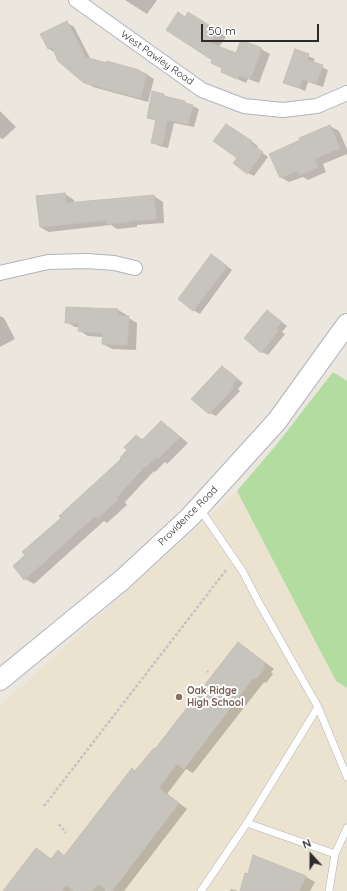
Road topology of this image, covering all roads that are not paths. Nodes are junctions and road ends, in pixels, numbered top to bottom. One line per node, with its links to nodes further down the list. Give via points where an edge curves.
1 (76, 0): 2 (street, West Pawley Road, via 202,90 244,106 283,110 317,106)
2 (347, 93)
3 (135, 268): 4 (street, via 114,263 48,262)
4 (0, 273)
5 (347, 324): 6 (street, Providence Road, via 277,421)
6 (199, 507): 7 (street, Providence Road, via 122,580); 8 (lane, via 243,572)
7 (0, 680)
8 (318, 707): 9 (lane); 10 (lane)
9 (347, 777)
10 (247, 823): 12 (lane); 13 (lane)
11 (347, 828): 12 (lane)
12 (335, 854): 14 (lane)
13 (200, 891)
14 (329, 891)

